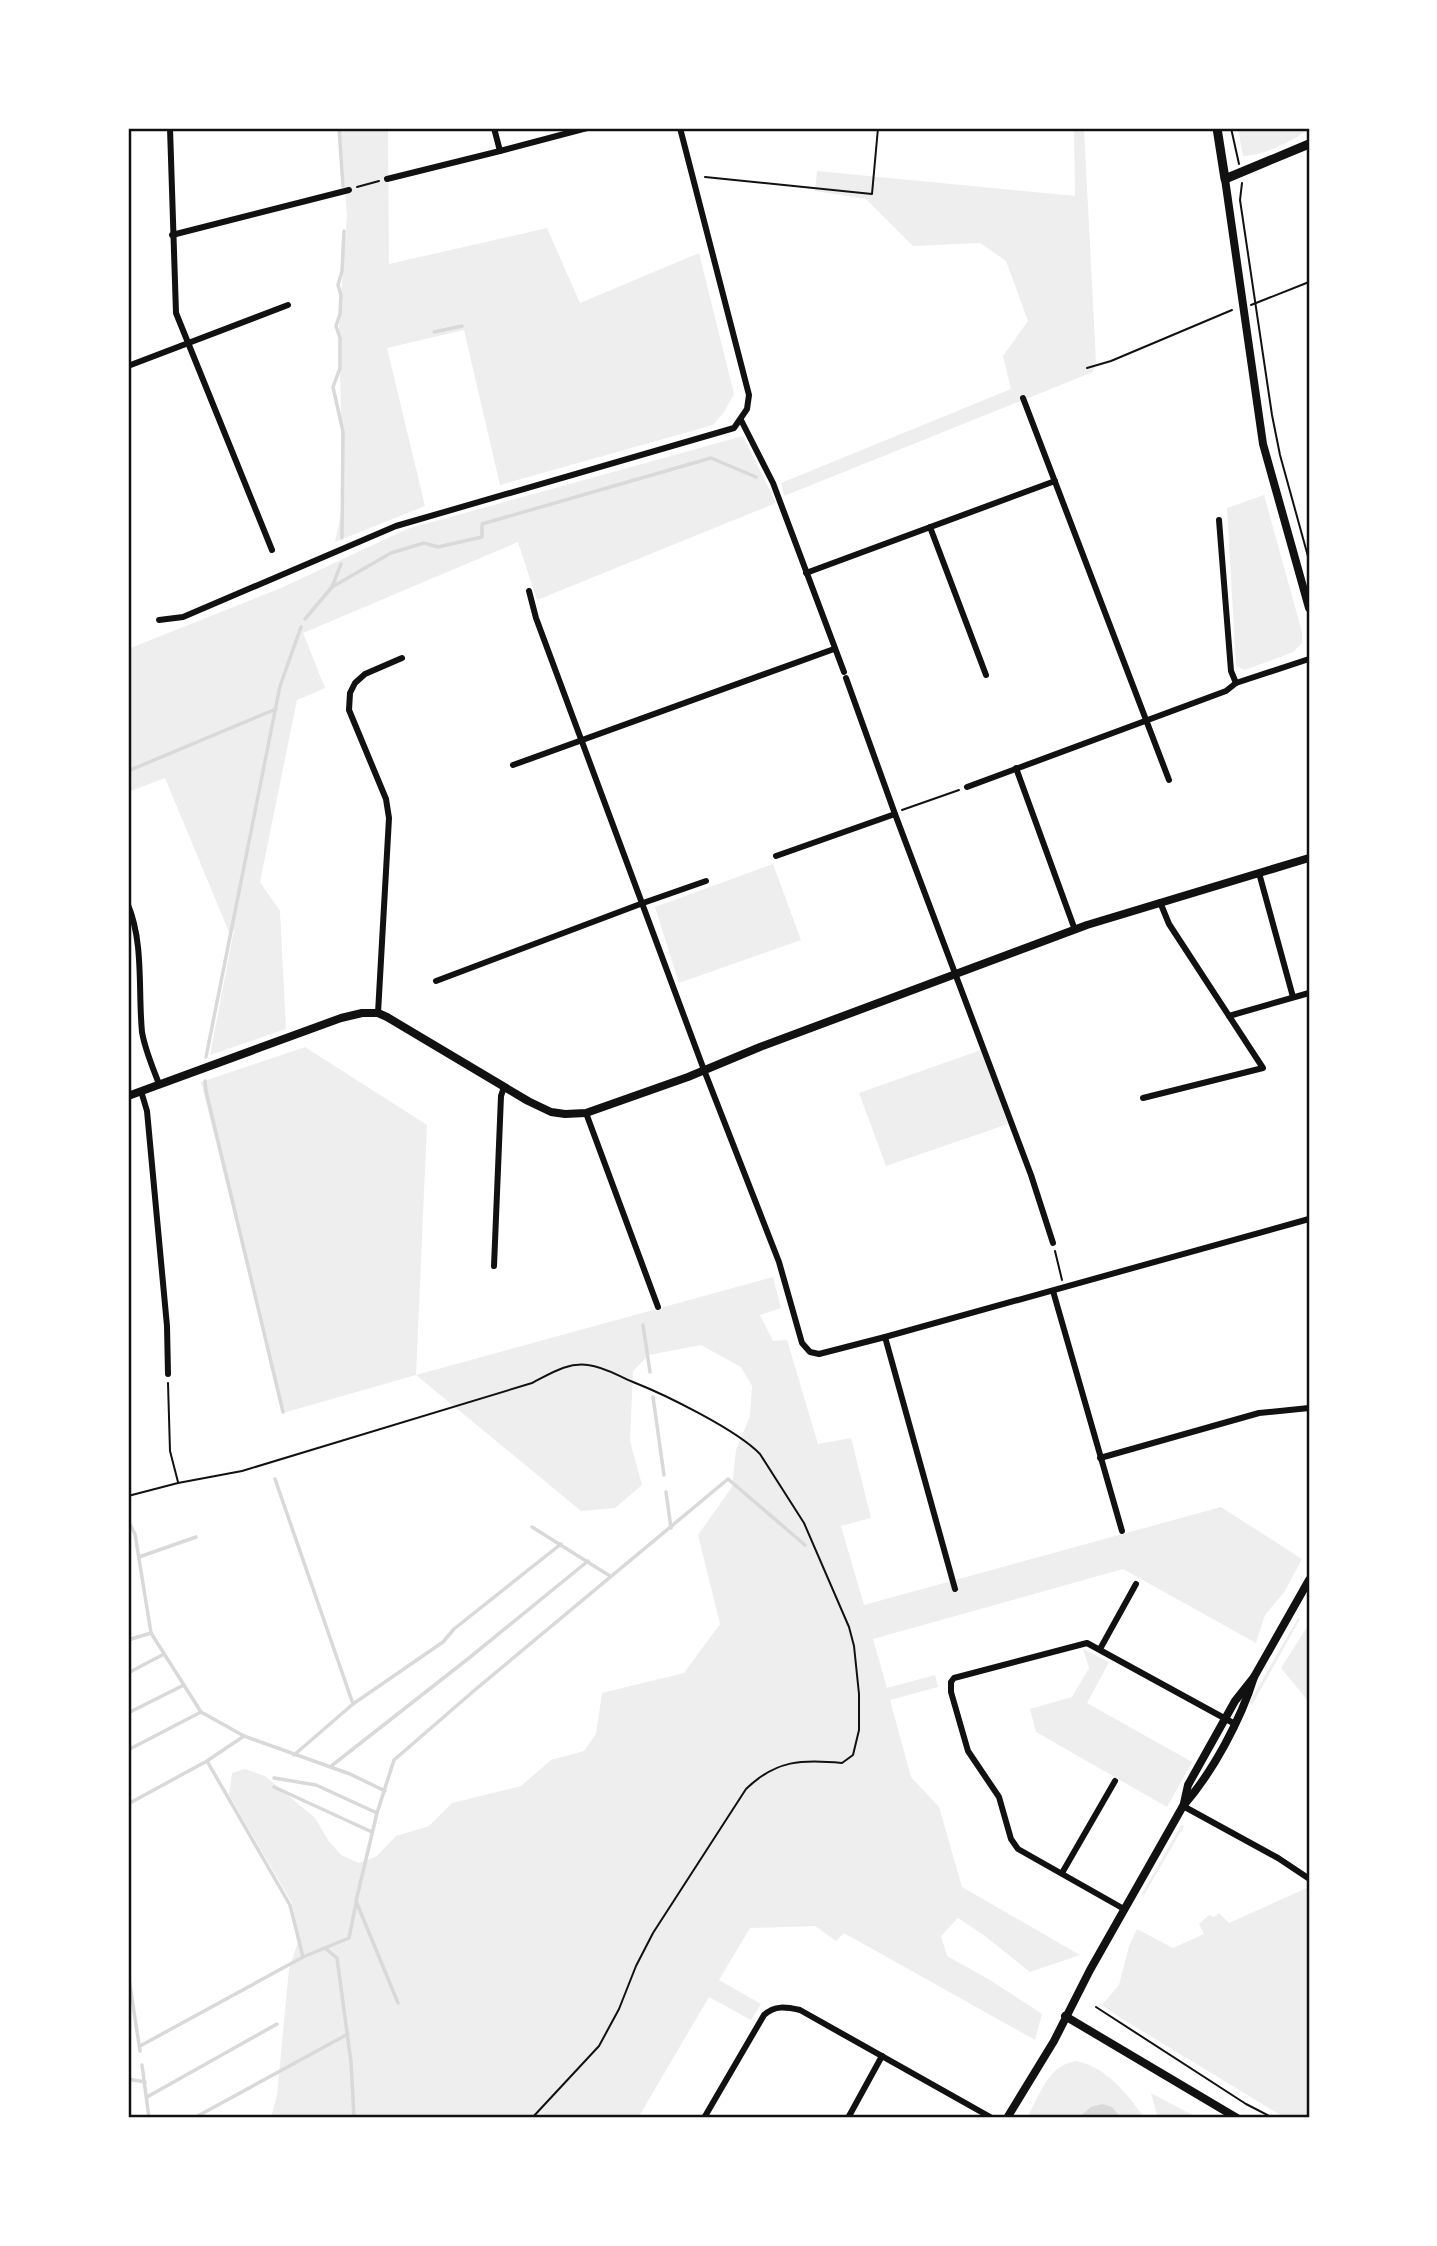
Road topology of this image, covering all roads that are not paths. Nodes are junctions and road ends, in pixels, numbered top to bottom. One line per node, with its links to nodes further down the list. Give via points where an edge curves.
1 (170, 128): 11 (street)
2 (494, 128): 7 (street)
3 (587, 128): 7 (street)
4 (680, 128): 16 (street, via 749,395)
5 (1217, 128): 9 (main road)
6 (1309, 144): 9 (main road)
7 (499, 151): 8 (street)
8 (387, 179)
9 (1225, 179): 23 (street, via 1263,444)
10 (349, 190): 11 (street)
11 (172, 234): 13 (street, via 175,306)
12 (288, 305): 13 (street)
13 (188, 344): 14 (street); 20 (street)
14 (128, 366)
15 (1023, 398): 17 (street)
16 (741, 420): 21 (street, via 774,483); 24 (street, via 725,432 396,526 183,617)
17 (1055, 481): 19 (street); 30 (street)
18 (1219, 520): 29 (street, via 1231,671)
19 (930, 527): 21 (street); 28 (street)
20 (272, 550)
21 (806, 573): 25 (street)
22 (528, 591): 31 (street)
23 (1309, 608)
24 (159, 620)
25 (835, 649): 31 (street); 36 (street)
26 (402, 658): 49 (street, via 365,674 350,693 349,710 386,799 388,818)
27 (1309, 659): 29 (street)
28 (986, 675)
29 (1236, 683): 30 (street, via 1226,691)
30 (1145, 719): 33 (street); 34 (street)
31 (582, 739): 32 (street); 42 (street)
32 (513, 765)
33 (1016, 768): 35 (street); 44 (street)
34 (1169, 780)
35 (967, 787)
36 (895, 814): 37 (street); 45 (street)
37 (776, 856)
38 (1309, 858): 39 (street)
39 (1259, 873): 41 (street); 48 (street)
40 (706, 881): 42 (street)
41 (1160, 902): 44 (street); 50 (street, via 1169,924)
42 (643, 903): 46 (street); 51 (street)
43 (128, 905): 52 (street, via 143,1034)
44 (1075, 930): 45 (street)
45 (955, 974): 51 (street); 59 (street)
46 (436, 981)
47 (1309, 993): 48 (street)
48 (1293, 997): 50 (street)
49 (378, 1013): 52 (street, via 341,1018); 53 (street)
50 (1228, 1016): 56 (street, via 1263,1068)
51 (704, 1070): 57 (street); 63 (street, via 779,1262 806,1349 819,1354)
52 (159, 1084): 54 (street)
53 (504, 1087): 57 (street, via 551,1112); 60 (street)
54 (141, 1091): 55 (street); 64 (street, via 147,1111)
55 (128, 1096)
56 (1143, 1098)
57 (586, 1113): 62 (street)
58 (1309, 1220): 61 (street)
59 (1053, 1244)
60 (494, 1266)
61 (1053, 1291): 63 (street); 66 (street)
62 (658, 1307)
63 (885, 1337): 70 (street)
64 (167, 1374)
65 (1309, 1408): 66 (street, via 1259,1413)
66 (1100, 1458): 67 (street)
67 (1122, 1531)
68 (1309, 1580): 71 (street)
69 (1136, 1584): 72 (street)
70 (956, 1589)
71 (1306, 1591): 73 (street)
72 (1100, 1648): 74 (street); 78 (street, via 1080,1643 951,1682 968,1751 999,1797 1014,1844)
73 (1254, 1677): 74 (street); 75 (street)
74 (1226, 1719): 75 (street); 77 (street, via 1188,1785)
75 (1235, 1724): 77 (street)
76 (1115, 1781): 78 (street)
77 (1184, 1805): 79 (street); 80 (street)
78 (1062, 1873): 80 (street)
79 (1308, 1878)
80 (1124, 1909): 81 (street)
81 (1065, 2016): 86 (street); 87 (street)
82 (883, 2056): 83 (street, via 800,2010 770,2010); 84 (street); 85 (street)
83 (704, 2118)
84 (848, 2118)
85 (992, 2118)
86 (1007, 2118)
87 (1237, 2118)

